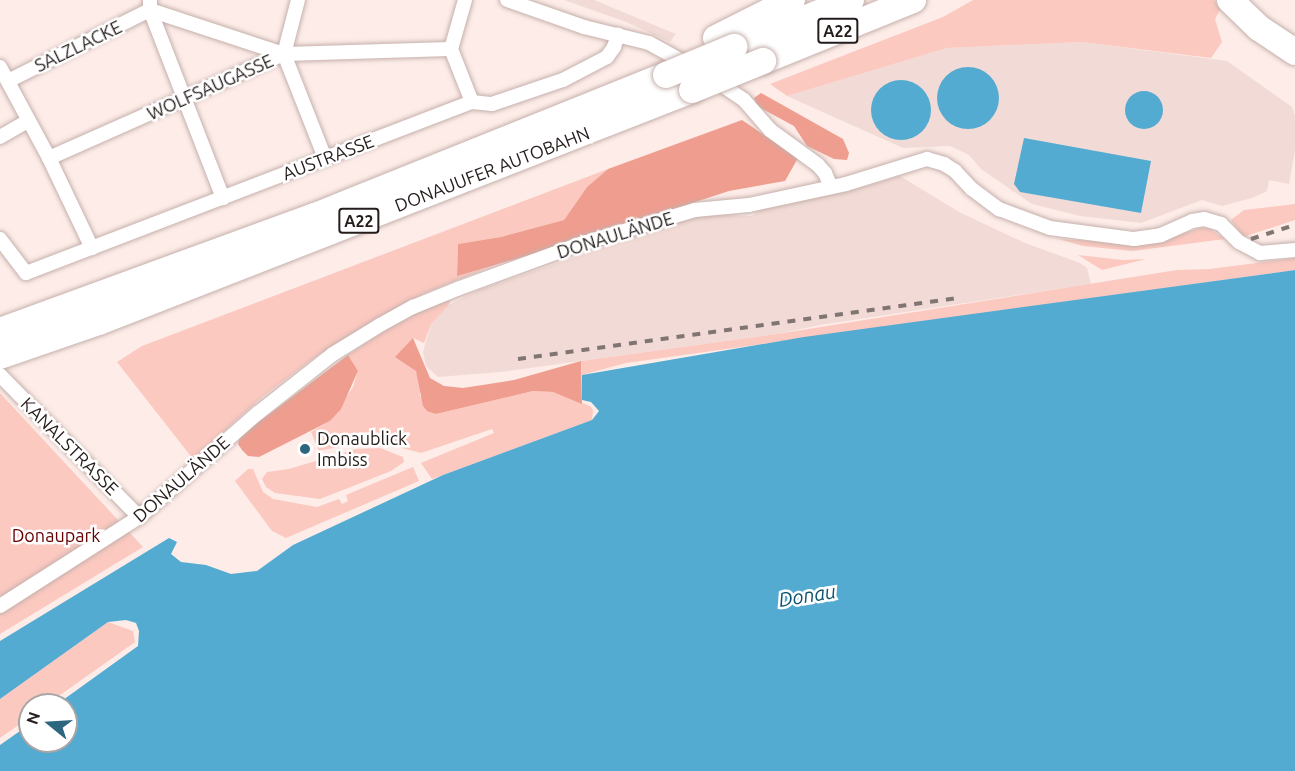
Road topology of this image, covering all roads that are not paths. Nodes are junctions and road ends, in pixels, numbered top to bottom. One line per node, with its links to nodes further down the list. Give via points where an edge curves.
1 (298, 0): 14 (street)
2 (465, 0): 12 (street)
3 (507, 0): 9 (street)
4 (792, 0): 11 (highway)
5 (851, 0): 11 (highway, DONAUUFER AUTOBAHN / A22)
6 (913, 0): 29 (highway, DONAUUFER AUTOBAHN / A22, bridge, via 121,314)
7 (150, 5): 14 (street); 17 (street, SALZLACKE); 18 (street)
8 (1245, 5): 10 (highway); 13 (highway, via 1265,32)
9 (618, 35): 15 (street); 19 (street, AUSTRASSE, via 607,57 571,76 492,104)
10 (1295, 35)
11 (725, 43): 15 (highway, DONAUUFER AUTOBAHN / A22, bridge)
12 (451, 49): 14 (street, WOLFSAUGASSE); 19 (street)
13 (1295, 52)
14 (284, 54): 18 (street, WOLFSAUGASSE); 23 (street)
15 (666, 63): 24 (street, via 744,100 770,130 818,165); 29 (highway, DONAUUFER AUTOBAHN / A22, via 304,220)
16 (0, 67): 17 (street)
17 (8, 81): 20 (street)
18 (186, 97): 22 (street, WOLFSAUGASSE); 25 (street)
19 (472, 102): 23 (street, AUSTRASSE)
20 (28, 121): 21 (street); 22 (street)
21 (0, 137)
22 (49, 158): 27 (street)
23 (325, 158): 25 (street, AUSTRASSE)
24 (831, 187): 28 (street, DONAULÄNDE, via 927,159 955,171 999,209 1050,228 1134,239 1161,235 1204,219 1221,224 1239,242 1260,253); 32 (street, DONAULÄNDE, via 750,205 695,210 566,249 413,307 333,354 258,413)
25 (223, 198): 27 (street, AUSTRASSE)
26 (0, 239): 27 (street, AUSTRASSE, via 26,273)
27 (92, 248)
28 (1295, 250)
29 (12, 335): 30 (highway, DONAUUFER AUTOBAHN / A22)
30 (0, 356)
31 (0, 375): 32 (street, KANALSTRASSE)
32 (139, 517): 33 (street, DONAULÄNDE)
33 (0, 606)

